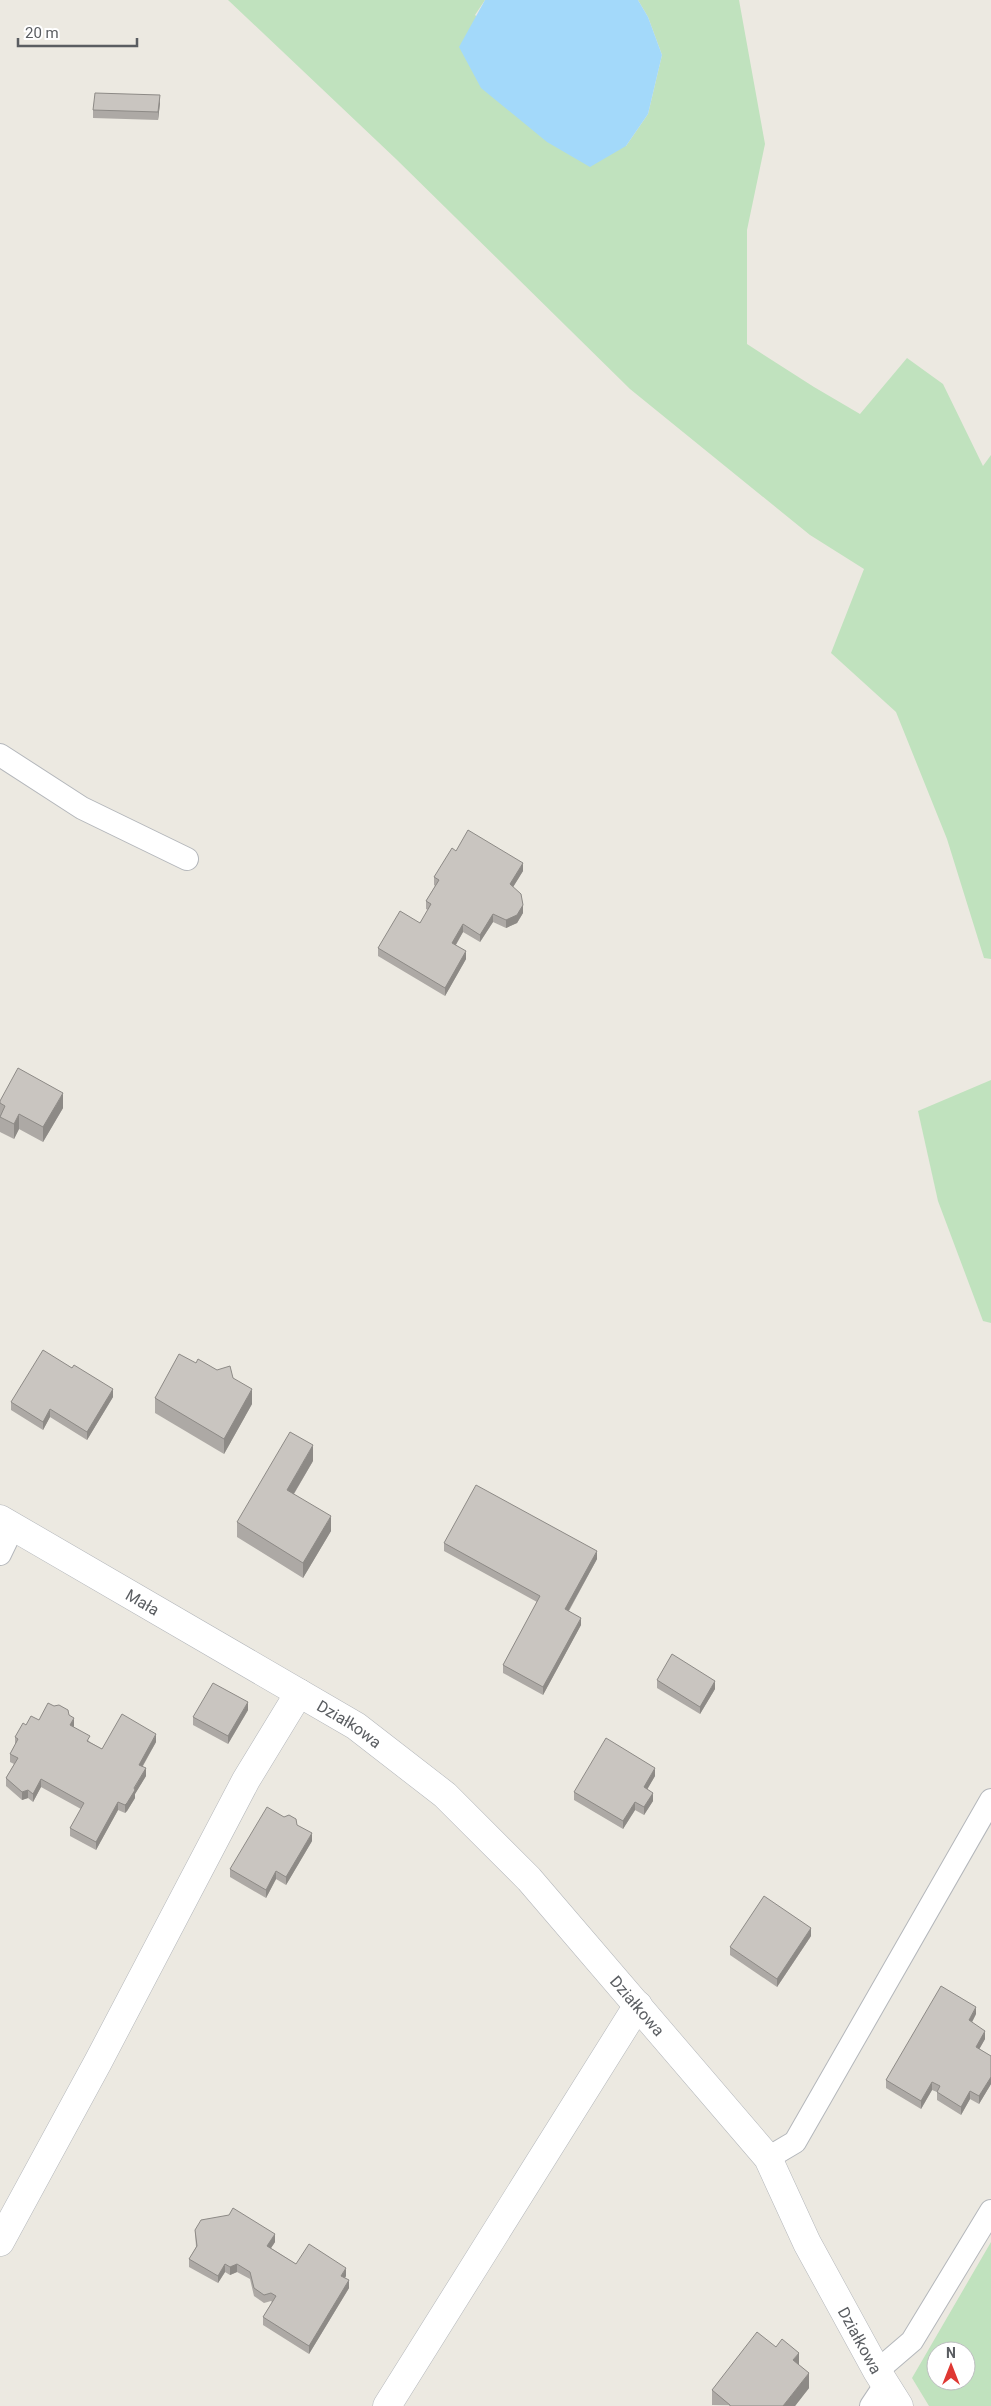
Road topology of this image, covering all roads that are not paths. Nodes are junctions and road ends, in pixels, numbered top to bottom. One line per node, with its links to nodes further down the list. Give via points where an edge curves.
1 (0, 755): 2 (lane, via 82,808)
2 (187, 859)
3 (7, 1523): 4 (lane); 5 (street, Mała)
4 (0, 1554)
5 (292, 1688): 7 (street, Działkowa, via 356,1726 445,1795 529,1879); 10 (street, via 98,2062)
6 (991, 1800): 8 (lane, via 795,2142)
7 (638, 2005): 8 (street, Działkowa); 12 (street)
8 (768, 2158): 11 (street, Działkowa)
9 (991, 2211): 11 (lane)
10 (0, 2242)
11 (883, 2392)
12 (387, 2406)

